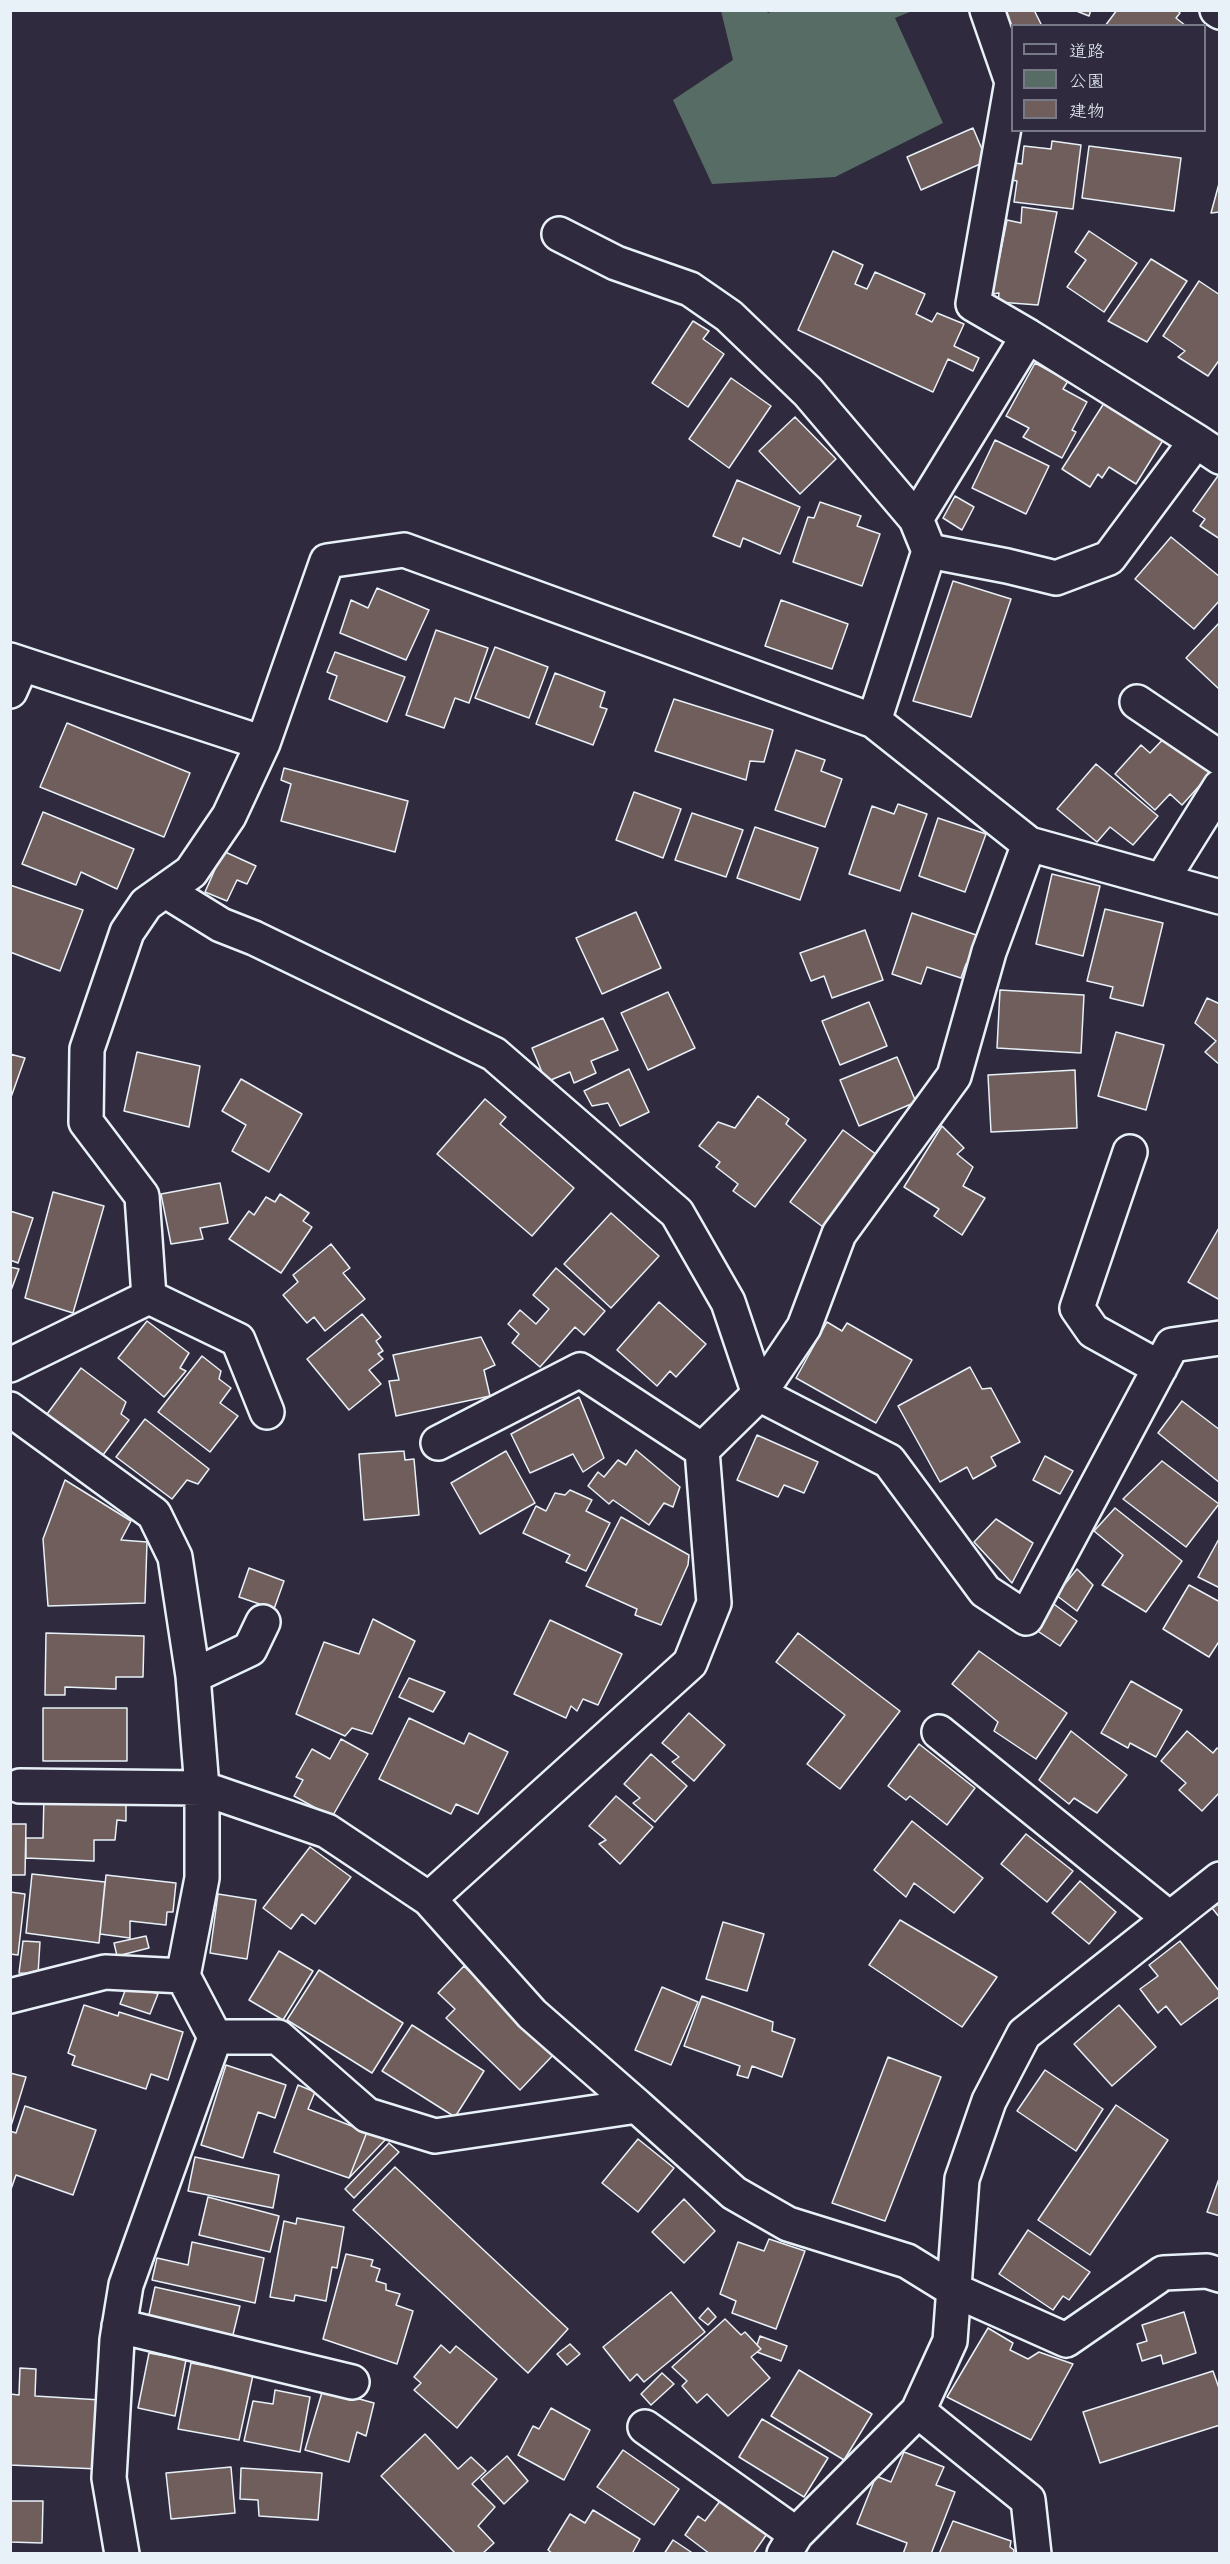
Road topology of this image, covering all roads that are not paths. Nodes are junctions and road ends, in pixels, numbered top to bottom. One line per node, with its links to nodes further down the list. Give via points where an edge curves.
1 (987, 10): 2 (street)
2 (1011, 79)
3 (1011, 88): 5 (street, via 974,304)
4 (559, 234): 7 (street, via 616,263 690,289 729,316 808,392)
5 (1028, 336): 6 (street); 7 (street)
6 (1208, 449): 8 (street, via 1109,558 1056,578)
7 (916, 519): 8 (street)
8 (929, 551): 11 (street)
9 (14, 671): 12 (street)
10 (1137, 702): 13 (street)
11 (874, 720): 12 (street, via 404,550 327,561); 15 (street)
12 (263, 743): 17 (street, via 229,816 191,872)
13 (1220, 758)
14 (1220, 787): 16 (street)
15 (1029, 844): 16 (street); 24 (street, via 989,952 954,1076 839,1234 804,1327)
16 (1162, 880): 18 (street)
17 (166, 891): 20 (street, via 146,904 127,932 87,1049 86,1122 142,1196); 24 (street, via 221,925 494,1054 677,1213 728,1302)
18 (1220, 897)
19 (1130, 1152): 23 (street, via 1077,1308 1093,1331)
20 (149, 1297): 22 (street); 26 (street, via 238,1340)
21 (1220, 1338): 23 (street, via 1172,1345)
22 (10, 1365)
23 (1160, 1368): 24 (street, via 1026,1618 985,1591 890,1461)
24 (759, 1394): 28 (street)
25 (10, 1409): 30 (street, via 154,1514 175,1557)
26 (267, 1412)
27 (438, 1443): 28 (street, via 580,1370)
28 (702, 1450): 35 (street, via 714,1603 690,1663)
29 (263, 1622): 30 (street, via 250,1649)
30 (193, 1676): 33 (street)
31 (939, 1732): 36 (street)
32 (20, 1786): 33 (street)
33 (202, 1788): 35 (street, via 327,1832); 37 (street, via 202,1878)
34 (1220, 1879): 36 (street)
35 (429, 1899): 40 (street, via 532,2014)
36 (1169, 1918): 42 (street, via 1024,2034 988,2101 962,2180)
37 (183, 1976): 38 (street, via 105,1972); 39 (street)
38 (10, 1996)
39 (215, 2037): 40 (street, via 278,2037 367,2115 435,2136); 43 (street, via 126,2285)
40 (637, 2106): 42 (street, via 734,2193 788,2224 907,2261)
41 (1220, 2275): 42 (street, via 1207,2271 1163,2274 1066,2340)
42 (954, 2290): 45 (street, via 950,2341)
43 (119, 2326): 44 (street); 48 (street, via 109,2478)
44 (352, 2382)
45 (918, 2411): 47 (street); 49 (street, via 1028,2500)
46 (645, 2427): 47 (street)
47 (790, 2544)
48 (122, 2553)
49 (1034, 2553)

